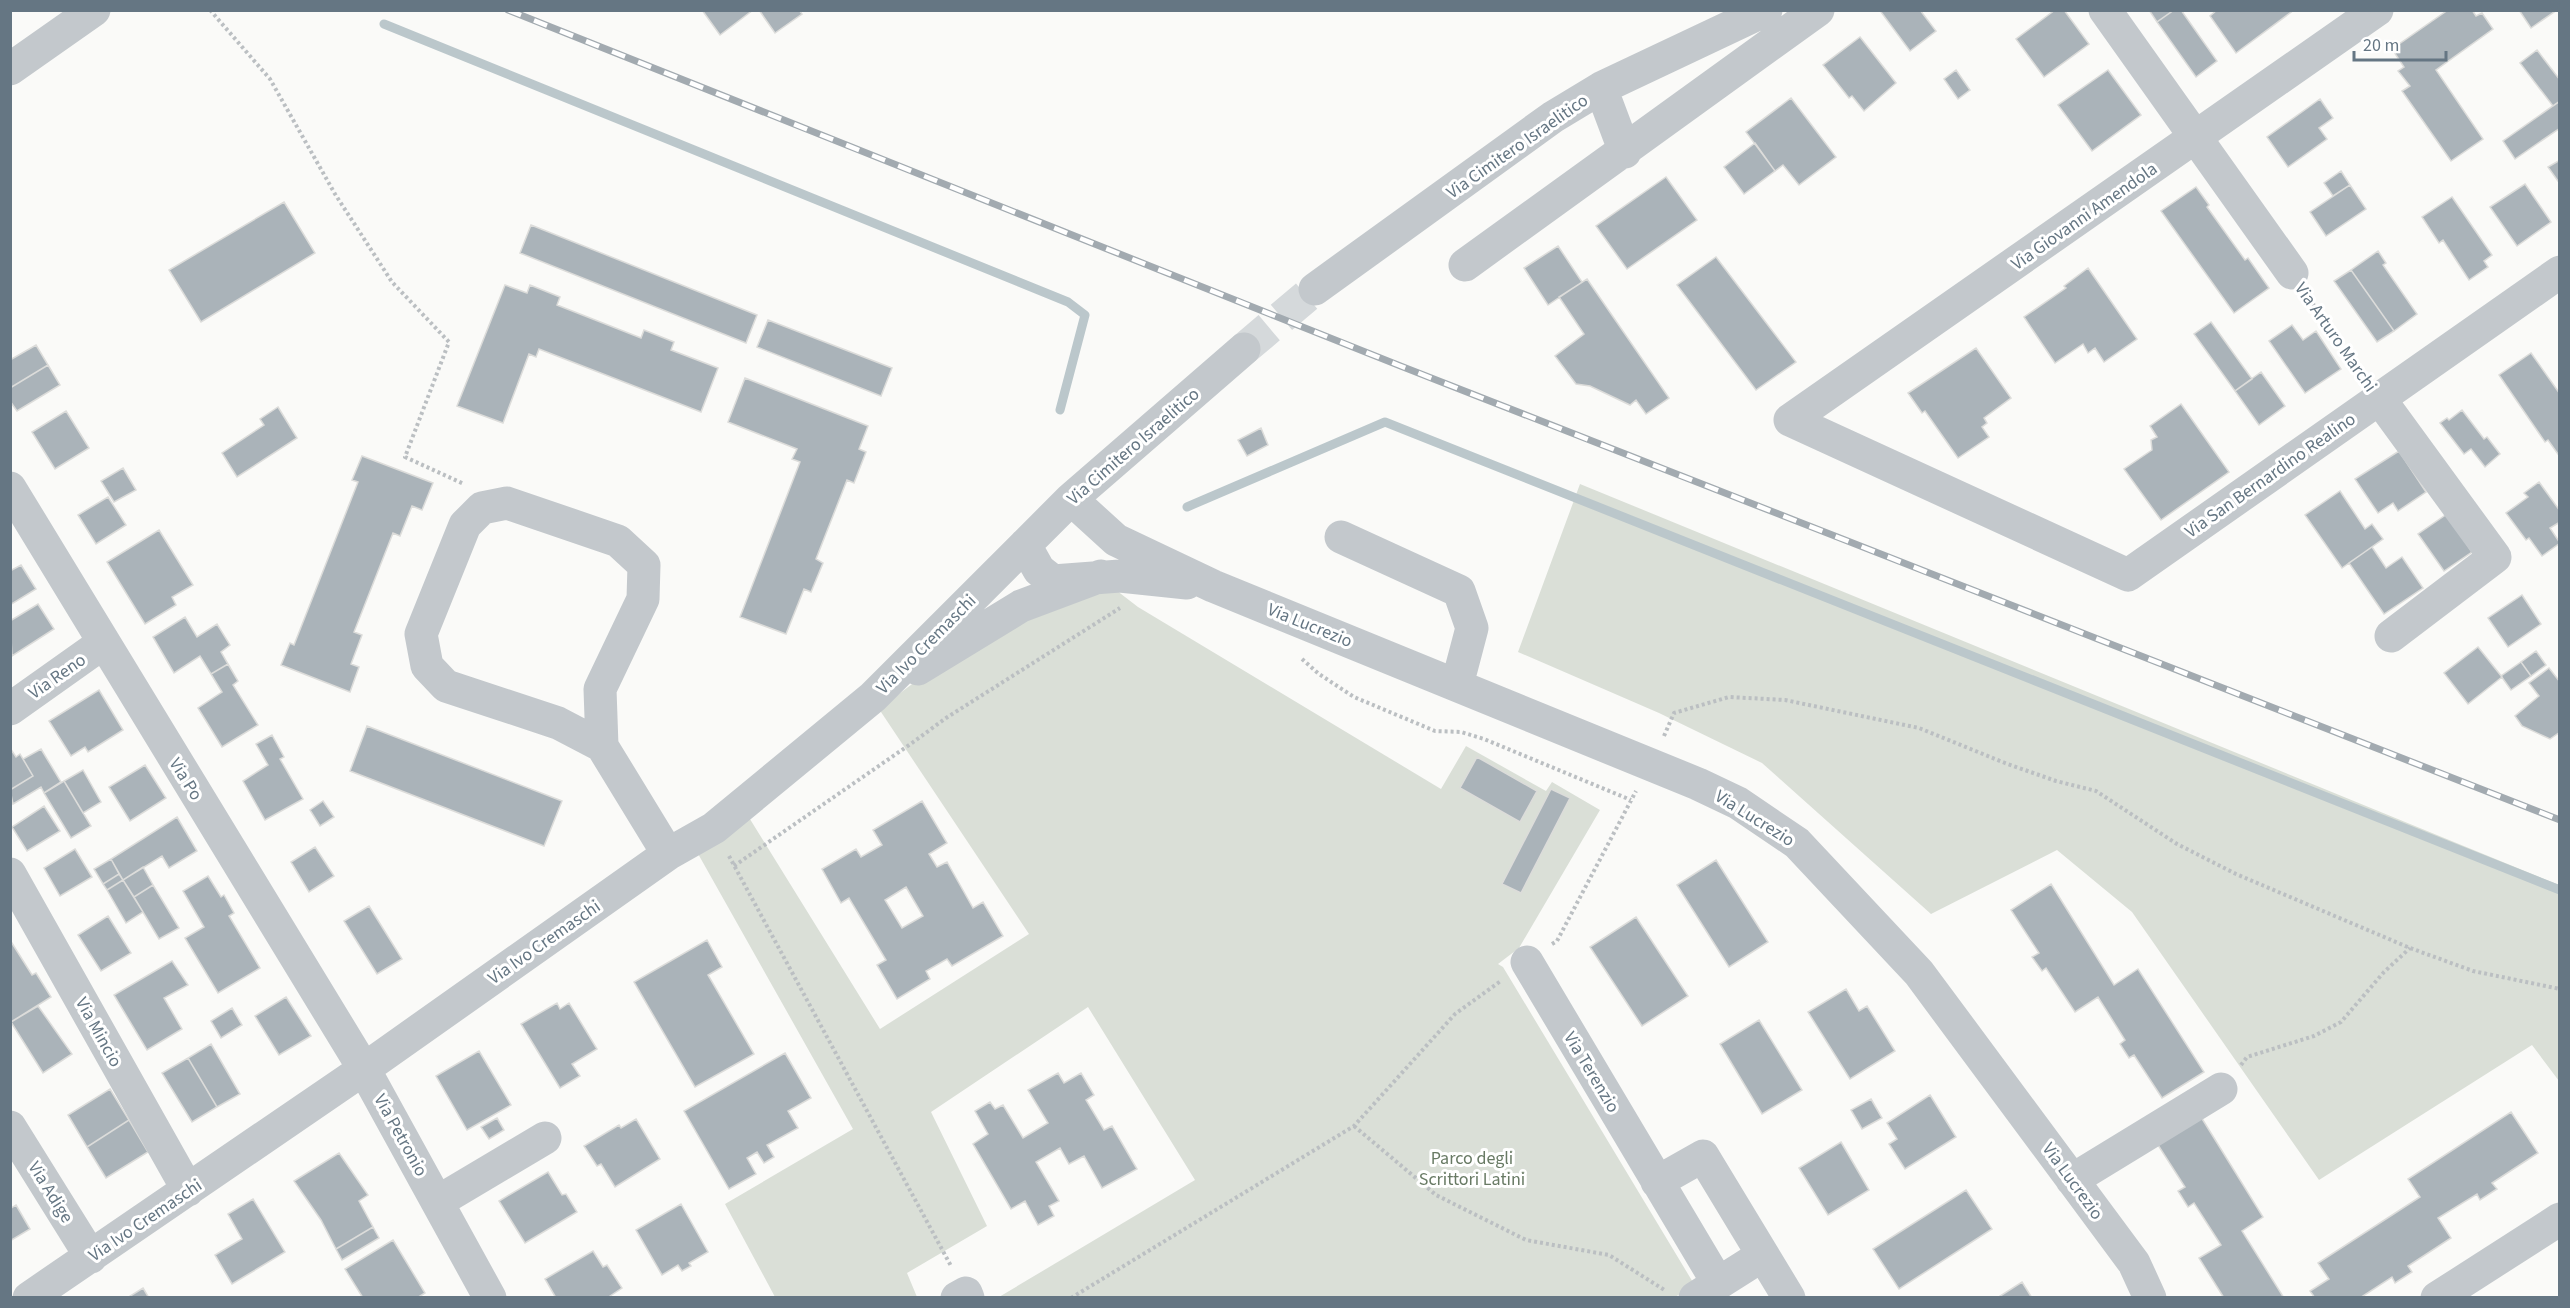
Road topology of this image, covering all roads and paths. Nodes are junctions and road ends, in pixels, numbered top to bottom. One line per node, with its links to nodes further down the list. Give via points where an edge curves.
1 (94, 10): 7 (street)
2 (210, 10): 19 (path, via 270,79 335,194 392,282 449,342 405,457)
3 (1766, 10): 8 (street, Via Cimitero Israelitico)
4 (1818, 10): 10 (street)
5 (2105, 10): 9 (street, Via Arturo Marchi)
6 (2377, 10): 9 (street, Via Giovanni Amendola)
7 (10, 69)
8 (1601, 88): 10 (street); 14 (street, Via Cimitero Israelitico, via 1553,117)
9 (2195, 139): 13 (street, Via Arturo Marchi); 22 (street, Via Giovanni Amendola, via 1790,420)
10 (1625, 152): 11 (street)
11 (1465, 265)
12 (2559, 272): 16 (street, Via San Bernardino Realino)
13 (2292, 273): 16 (path, Via Arturo Marchi)
14 (1314, 290)
15 (1244, 349): 18 (street, Via Cimitero Israelitico)
16 (2379, 398): 22 (street, Via San Bernardino Realino); 26 (street, Via Arturo Marchi, via 2494,558)
17 (10, 488): 27 (street, Via Po)
18 (1071, 499): 21 (street, Via Cimitero Israelitico); 24 (street, Via Lucrezio, via 1116,540)
19 (507, 503): 32 (street, via 618,541 644,566 643,598 600,689); 32 (street, via 482,508 465,525 421,634 427,666 446,686 558,723)
20 (1341, 537): 29 (street, via 1459,591 1472,628)
21 (1025, 545): 23 (street, Via Lucrezio, via 1039,570 1053,581); 30 (street, Via Ivo Cremaschi)
22 (2128, 575)
23 (1101, 576): 24 (street, Via Lucrezio); 30 (street, Via Lucrezio, via 1022,606)
24 (1213, 586): 29 (street, Via Lucrezio)
25 (1122, 608): 37 (path, via 946,718)
26 (2391, 636)
27 (103, 643): 31 (street, Via Reno); 42 (street, Via Po)
28 (1294, 652): 34 (path, via 1354,697 1435,732 1461,732 1484,739)
29 (1457, 685): 33 (street, Via Lucrezio)
30 (873, 697): 35 (street, Via Ivo Cremaschi)
31 (10, 709)
32 (602, 746): 36 (street)
33 (1651, 764): 34 (path); 39 (path, via 1674,714 1729,697 1785,700 1919,729 2056,782 2096,791 2177,844 2236,874); 47 (street, Via Lucrezio, via 1738,803 1797,843 1919,972)
34 (1631, 800): 40 (path, via 1557,941)
35 (714, 828): 36 (street, Via Ivo Cremaschi); 37 (path)
36 (668, 854): 42 (street, Via Ivo Cremaschi)
37 (734, 866): 55 (path)
38 (10, 874): 49 (street, Via Mincio)
39 (2410, 948): 41 (path, via 2473,971); 43 (path, via 2341,1022 2314,1036 2247,1057)
40 (1527, 962): 44 (path, via 1455,1014); 48 (street, Via Terenzio)
41 (2559, 989)
42 (364, 1069): 49 (street, Via Ivo Cremaschi); 50 (street, Via Petronio)
43 (2221, 1089): 47 (street)
44 (1354, 1126): 58 (path); 59 (path, via 1436,1195 1526,1240 1609,1255)
45 (10, 1127): 53 (street, Via Adige)
46 (545, 1138): 50 (street)
47 (2072, 1180): 61 (street, Via Lucrezio, via 2134,1263)
48 (1657, 1182): 52 (street, via 1703,1156); 54 (street, Via Terenzio)
49 (188, 1190): 53 (street, Via Ivo Cremaschi)
50 (439, 1201): 57 (street, Via Petronio)
51 (2559, 1219): 62 (street)
52 (1763, 1256): 54 (street, Via Terenzio); 60 (street)
53 (91, 1257): 56 (street, Via Ivo Cremaschi)
54 (1707, 1290)
55 (964, 1296)
56 (29, 1298)
57 (490, 1298)
58 (1071, 1298)
59 (1676, 1298)
60 (1789, 1298)
61 (2150, 1298)
62 (2437, 1298)

